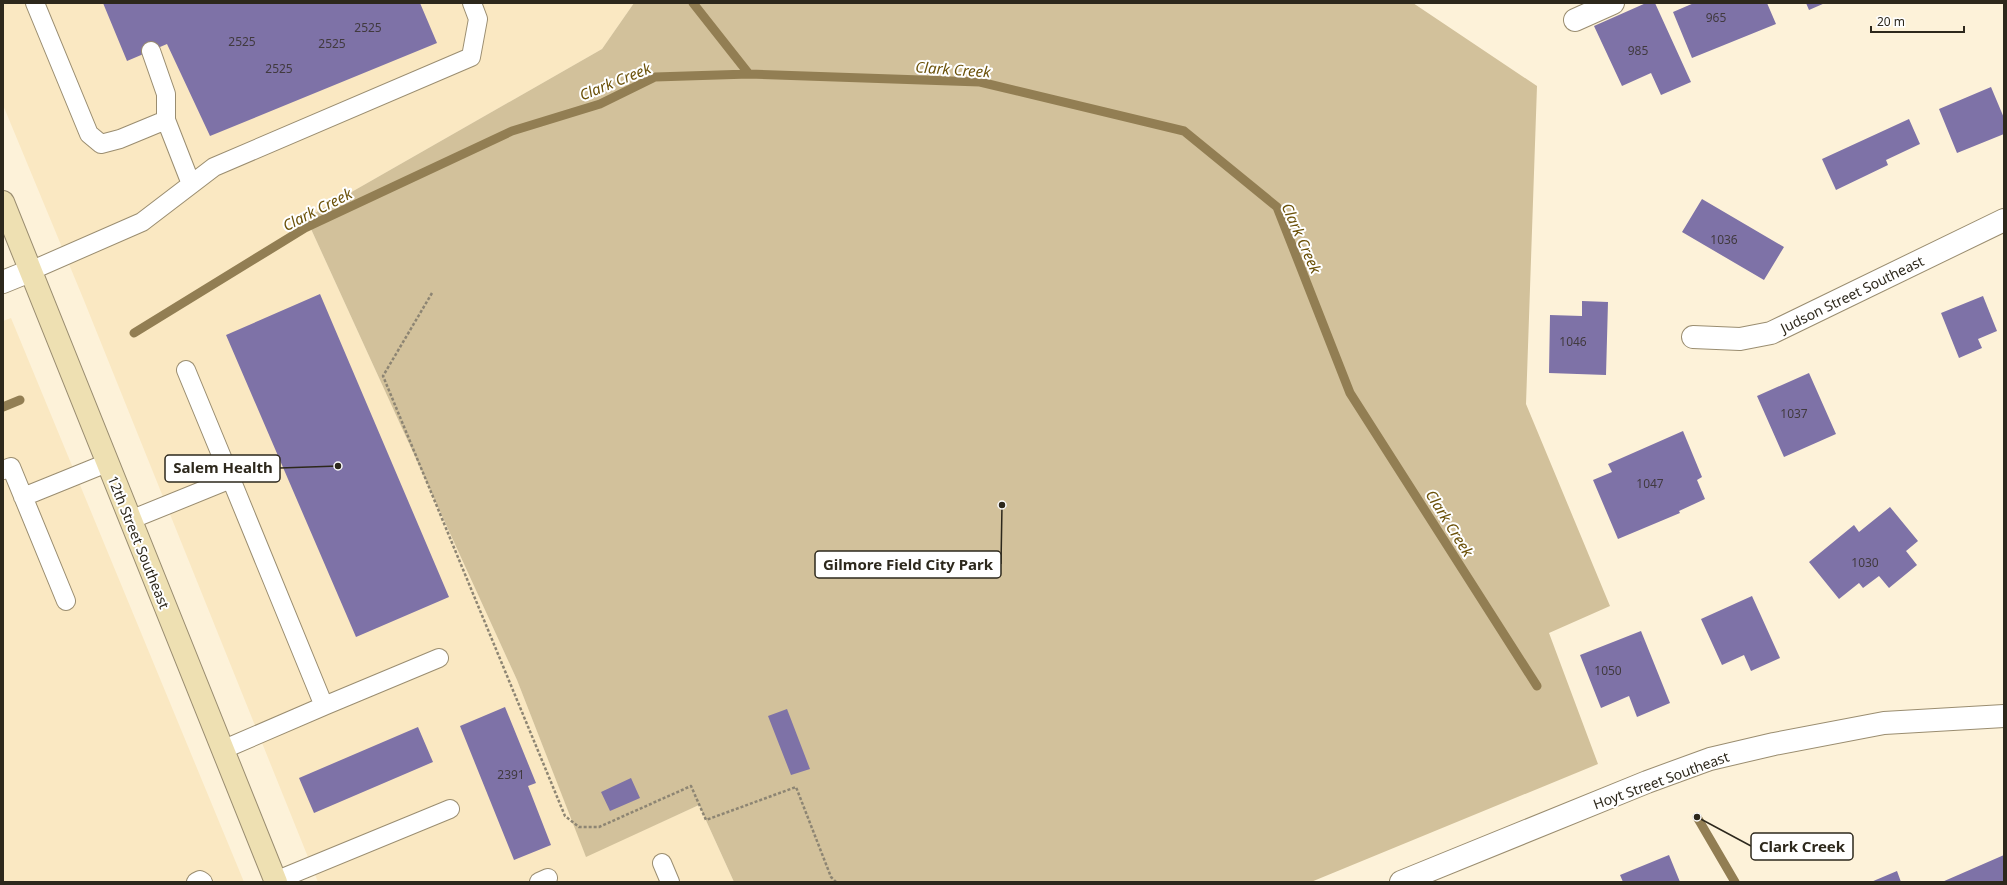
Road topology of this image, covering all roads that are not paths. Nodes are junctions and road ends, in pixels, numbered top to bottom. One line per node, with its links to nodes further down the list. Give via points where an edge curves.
1 (35, 3): 6 (lane, via 89,134 101,144)
2 (472, 3): 7 (lane, via 478,19 471,57 214,167)
3 (1613, 3): 4 (street)
4 (1575, 20)
5 (151, 51): 6 (lane, via 166,94)
6 (166, 120): 7 (lane)
7 (191, 184): 10 (lane, via 142,222)
8 (3, 202): 10 (main road, 12th Street Southeast)
9 (2004, 220): 12 (street, Judson Street Southeast, via 1771,333 1740,339)
10 (30, 271): 11 (street); 14 (main road, 12th Street Southeast)
11 (3, 282)
12 (1693, 337)
13 (186, 370): 16 (lane)
14 (107, 463): 17 (lane); 18 (main road, 12th Street Southeast)
15 (3, 470): 17 (lane, via 11,467)
16 (231, 479): 18 (lane); 21 (lane)
17 (23, 497): 19 (lane)
18 (130, 520): 23 (main road, 12th Street Southeast)
19 (66, 601)
20 (439, 658): 21 (lane)
21 (324, 706): 23 (lane)
22 (2004, 716): 30 (street, Hoyt Street Southeast, via 1884,724 1774,744 1710,759)
23 (222, 750): 28 (main road, 12th Street Southeast)
24 (450, 809): 28 (lane)
25 (662, 863): 29 (lane)
26 (196, 882): 27 (lane)
27 (203, 882)
28 (276, 882)
29 (670, 882)
30 (1401, 882)

